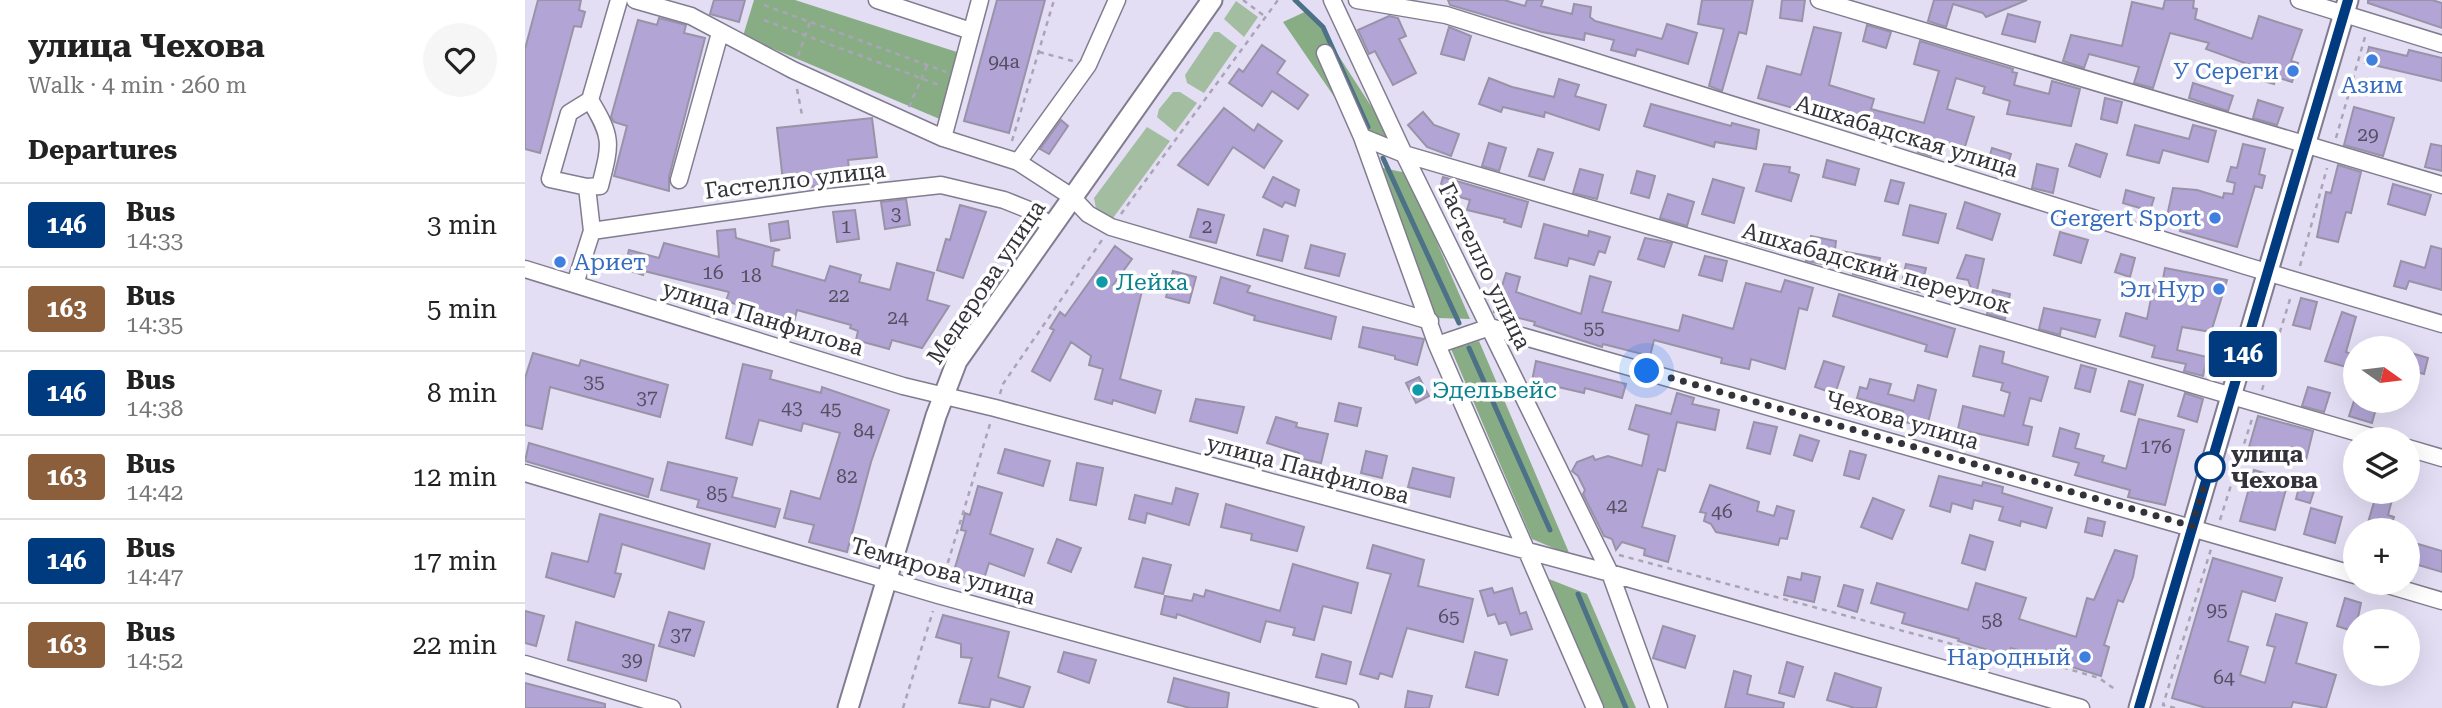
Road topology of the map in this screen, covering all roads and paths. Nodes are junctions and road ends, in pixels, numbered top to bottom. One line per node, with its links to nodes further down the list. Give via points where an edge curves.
1 (619, 0): 31 (street)
2 (635, 0): 21 (street, via 691,16)
3 (877, 0): 20 (street)
4 (980, 0): 20 (street)
5 (1054, 0): 24 (path)
6 (1117, 0): 26 (street)
7 (1212, 0): 43 (main road, Медерова улица)
8 (1243, 0): 16 (path)
9 (1278, 0): 16 (path)
10 (1332, 0): 38 (street, Гастелло улица)
11 (1357, 0): 48 (street, Ашхабадская улица, via 1446,15)
12 (1819, 0): 36 (street)
13 (2299, 0): 15 (street)
14 (764, 5): 18 (path)
15 (2346, 7): 19 (street); 36 (main road)
16 (1264, 16): 45 (path)
17 (764, 20): 22 (path)
18 (810, 22): 22 (path); 27 (path)
19 (2369, 22): 23 (street); 37 (path)
20 (971, 31): 30 (street)
21 (720, 33): 28 (street); 40 (street)
22 (805, 36): 28 (path); 29 (path)
23 (2442, 44)
24 (1039, 52): 26 (path); 39 (path)
25 (1325, 53): 34 (street)
26 (1088, 65): 39 (street)
27 (927, 66): 29 (path); 30 (path)
28 (793, 70): 32 (path); 33 (street)
29 (924, 79): 30 (path); 33 (path)
30 (957, 84): 35 (street)
31 (590, 100): 42 (street, via 608,130 609,153 600,186); 42 (street, via 569,113 550,179)
32 (802, 115)
33 (902, 120): 35 (street)
34 (1362, 137): 38 (street, Ашхабадский переулок); 51 (street)
35 (943, 138): 39 (street)
36 (2305, 146): 37 (street); 48 (main road)
37 (2332, 152): 41 (street); 49 (path)
38 (1404, 154): 53 (street, Гастелло улица); 55 (street, Ашхабадский переулок)
39 (1012, 161): 43 (street)
40 (679, 180)
41 (2442, 185)
42 (587, 187): 46 (street)
43 (1072, 197): 44 (main road, Медерова улица); 45 (street)
44 (1051, 226): 46 (street, Гастелло улица, via 1004,200 941,185); 56 (main road, Медерова улица, via 957,361)
45 (1111, 227): 51 (street); 58 (path, via 1003,384)
46 (592, 231): 50 (street)
47 (525, 269): 50 (street, улица Панфилова)
48 (2268, 272): 49 (street, Ашхабадская улица); 55 (main road)
49 (2296, 280): 52 (street, Ашхабадская улица); 57 (path)
50 (575, 284): 56 (street, улица Панфилова)
51 (1430, 321): 54 (street)
52 (2442, 324)
53 (1490, 327): 54 (street); 63 (street, Чехова улица); 65 (street, Гастелло улица)
54 (1437, 345): 66 (street)
55 (2231, 395): 57 (street, Ашхабадский переулок); 63 (main road)
56 (943, 396): 58 (street, улица Панфилова); 69 (main road, Медерова улица)
57 (2258, 402): 59 (street, Ашхабадский переулок); 64 (path)
58 (995, 408): 66 (street, улица Панфилова); 70 (path)
59 (2343, 428)
60 (2420, 452): 61 (street)
61 (2442, 458)
62 (525, 473): 69 (street, Темирова улица)
63 (2192, 526): 64 (street, Чехова улица); 82 (main road)
64 (2216, 533): 67 (street, Чехова улица); 83 (path, via 2164,705)
65 (1599, 550): 68 (street, Гастелло улица); 74 (path, via 2008,659 2021,655 2099,678)
66 (1528, 553): 68 (street, улица Панфилова); 79 (street)
67 (2343, 571)
68 (1610, 573): 80 (street, Гастелло улица); 81 (street, улица Панфилова)
69 (887, 579): 70 (street, Темирова улица); 76 (main road, Медерова улица)
70 (938, 595): 77 (path); 78 (street, Темирова улица)
71 (2420, 595): 72 (street)
72 (2442, 601)
73 (525, 664): 75 (street)
74 (2116, 690)
75 (672, 708)
76 (848, 708)
77 (903, 708)
78 (1350, 708)
79 (1595, 708)
80 (1660, 708)
81 (2081, 708)
82 (2139, 708)
83 (2175, 708)

